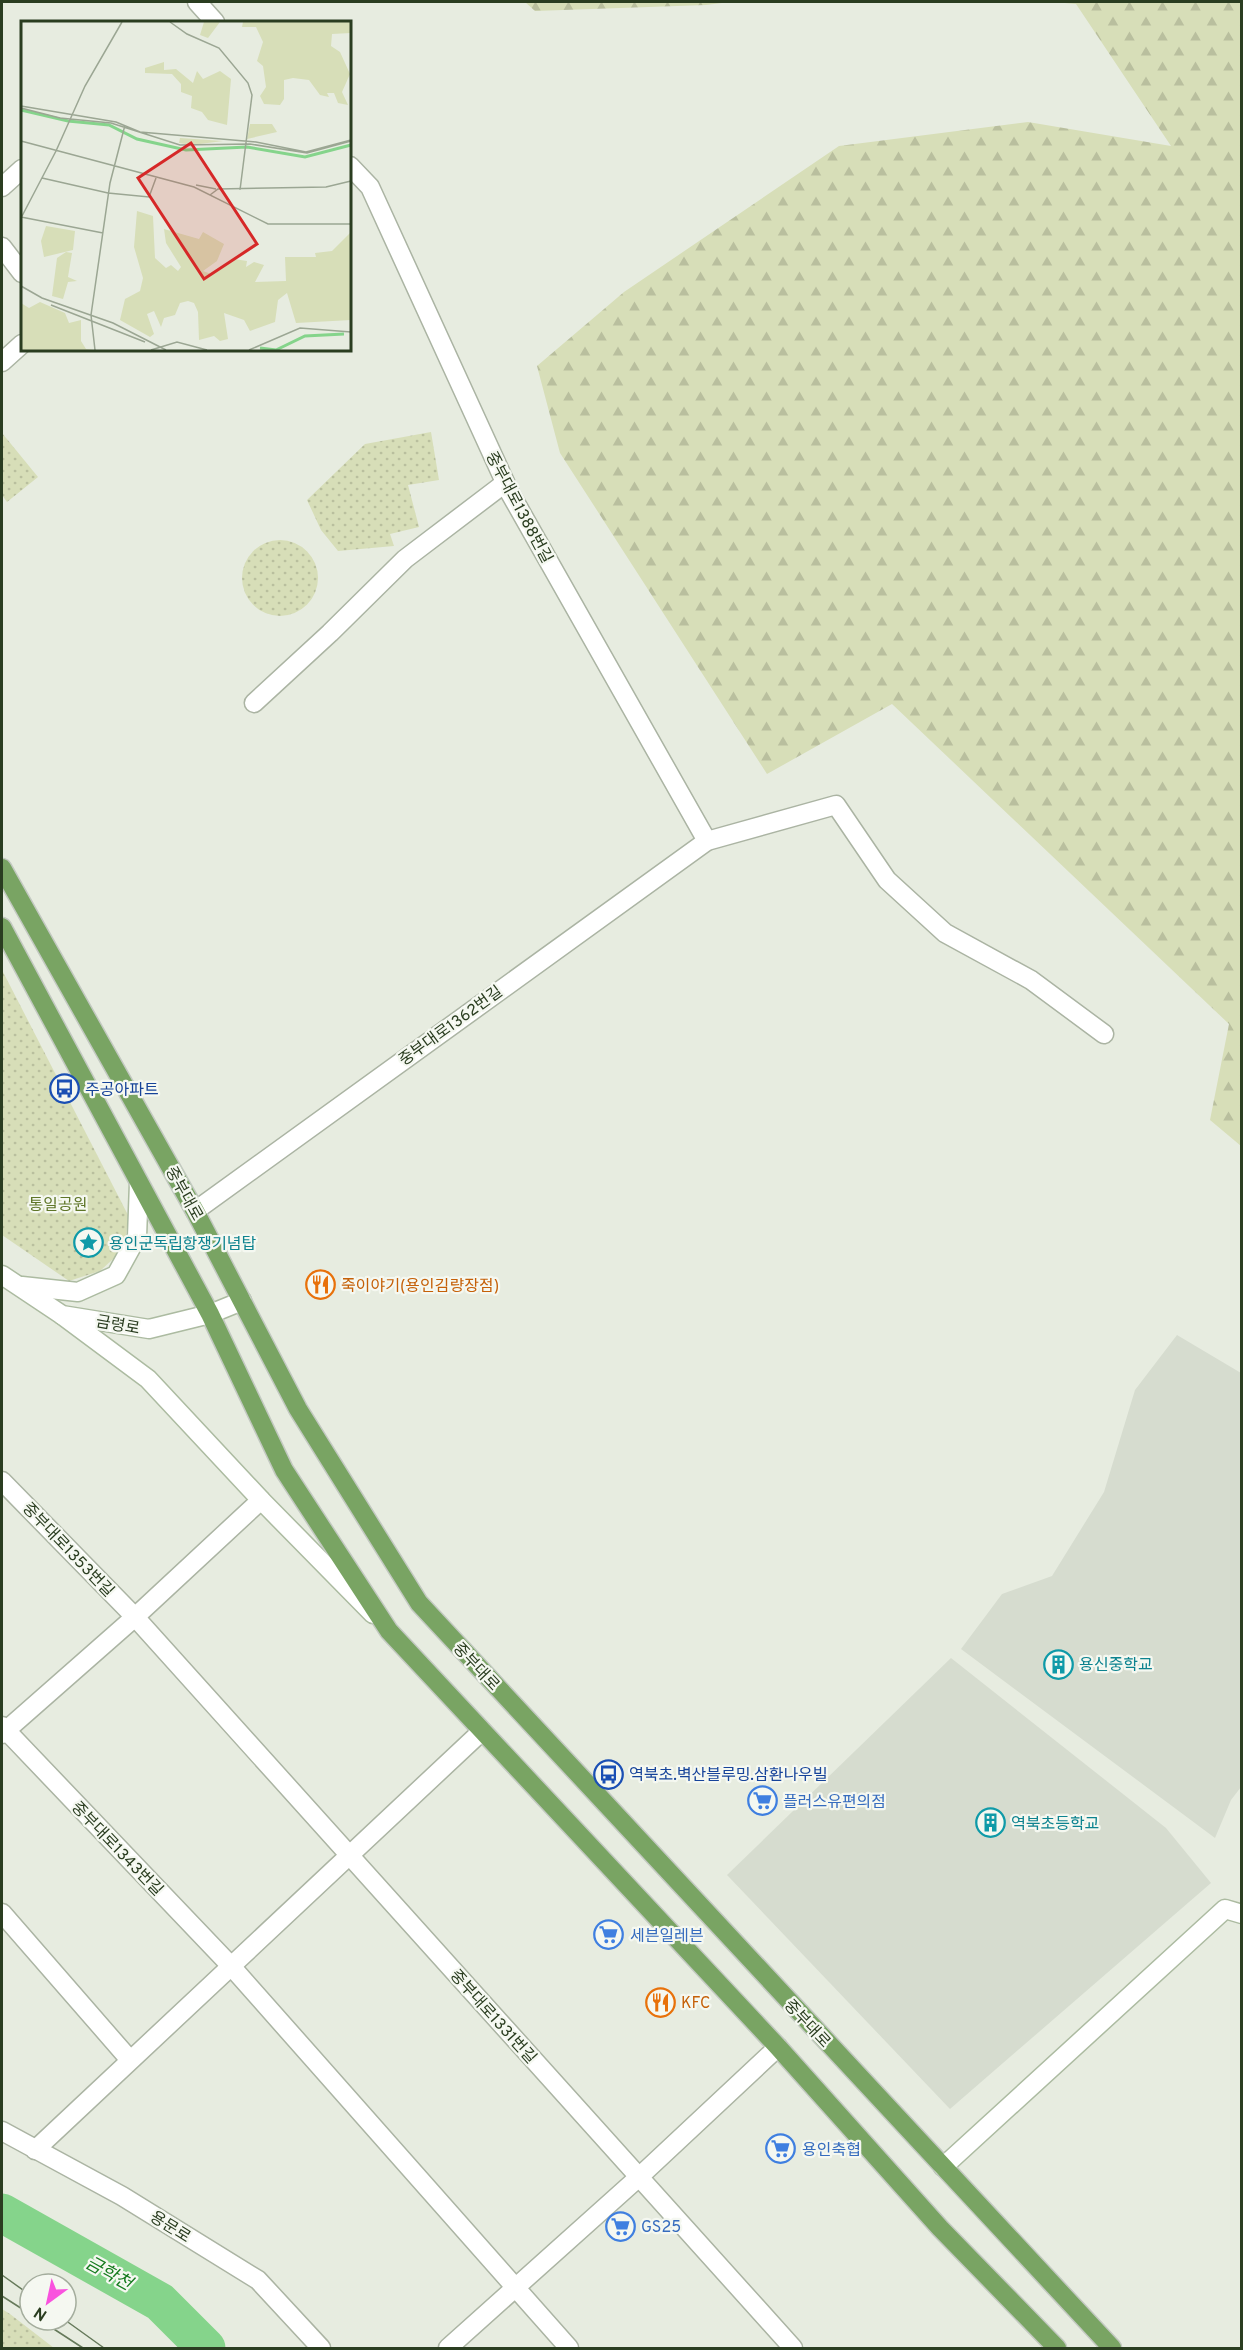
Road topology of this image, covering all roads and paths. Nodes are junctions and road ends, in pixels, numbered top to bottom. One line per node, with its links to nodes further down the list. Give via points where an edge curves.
1 (351, 167): 8 (street, 중부대로1388번길, via 369,187)
2 (21, 170): 3 (street)
3 (2, 187)
4 (2, 247): 5 (street)
5 (21, 272)
6 (21, 345): 7 (street)
7 (2, 362)
8 (505, 483): 9 (street, via 405,559); 10 (street, 중부대로1388번길)
9 (254, 703)
10 (707, 841): 13 (street, via 836,805 887,880 945,933 1031,980); 15 (street, 중부대로1362번길)
11 (2, 868): 15 (main road, 중부대로)
12 (2, 927): 14 (main road)
13 (1104, 1034)
14 (140, 1183): 17 (street, via 137,1237 116,1275 78,1292); 19 (main road)
15 (195, 1211): 18 (main road, 중부대로)
16 (2, 1275): 17 (street, 금령로)
17 (18, 1286): 20 (street, 금령로)
18 (242, 1301): 19 (street, 금령로); 35 (main road, 중부대로, via 298,1409 419,1603)
19 (210, 1314): 20 (street, 금령로, via 148,1329); 24 (main road, via 284,1470)
20 (62, 1315): 22 (street, via 148,1379)
21 (2, 1481): 23 (street, 중부대로1353번길)
22 (261, 1500): 23 (street); 24 (street)
23 (135, 1617): 25 (street); 27 (street)
24 (389, 1631): 26 (main road)
25 (3, 1730): 30 (street, 중부대로1343번길)
26 (482, 1731): 27 (street); 31 (main road)
27 (350, 1855): 30 (street); 36 (street, 중부대로1331번길)
28 (2, 1913): 32 (street)
29 (1242, 1914): 35 (street, via 1225,1909)
30 (231, 1966): 32 (street); 37 (street)
31 (778, 2048): 36 (street); 42 (main road, via 940,2228)
32 (130, 2060): 34 (street)
33 (2, 2131): 34 (street, 용문로)
34 (34, 2150): 38 (street, 용문로, via 123,2196 258,2280)
35 (943, 2167): 43 (main road, 중부대로)
36 (639, 2177): 37 (street); 41 (street, 중부대로1331번길)
37 (513, 2288): 39 (street); 40 (street)
38 (321, 2349)
39 (448, 2349)
40 (569, 2349)
41 (793, 2349)
42 (1057, 2349)
43 (1112, 2349)

